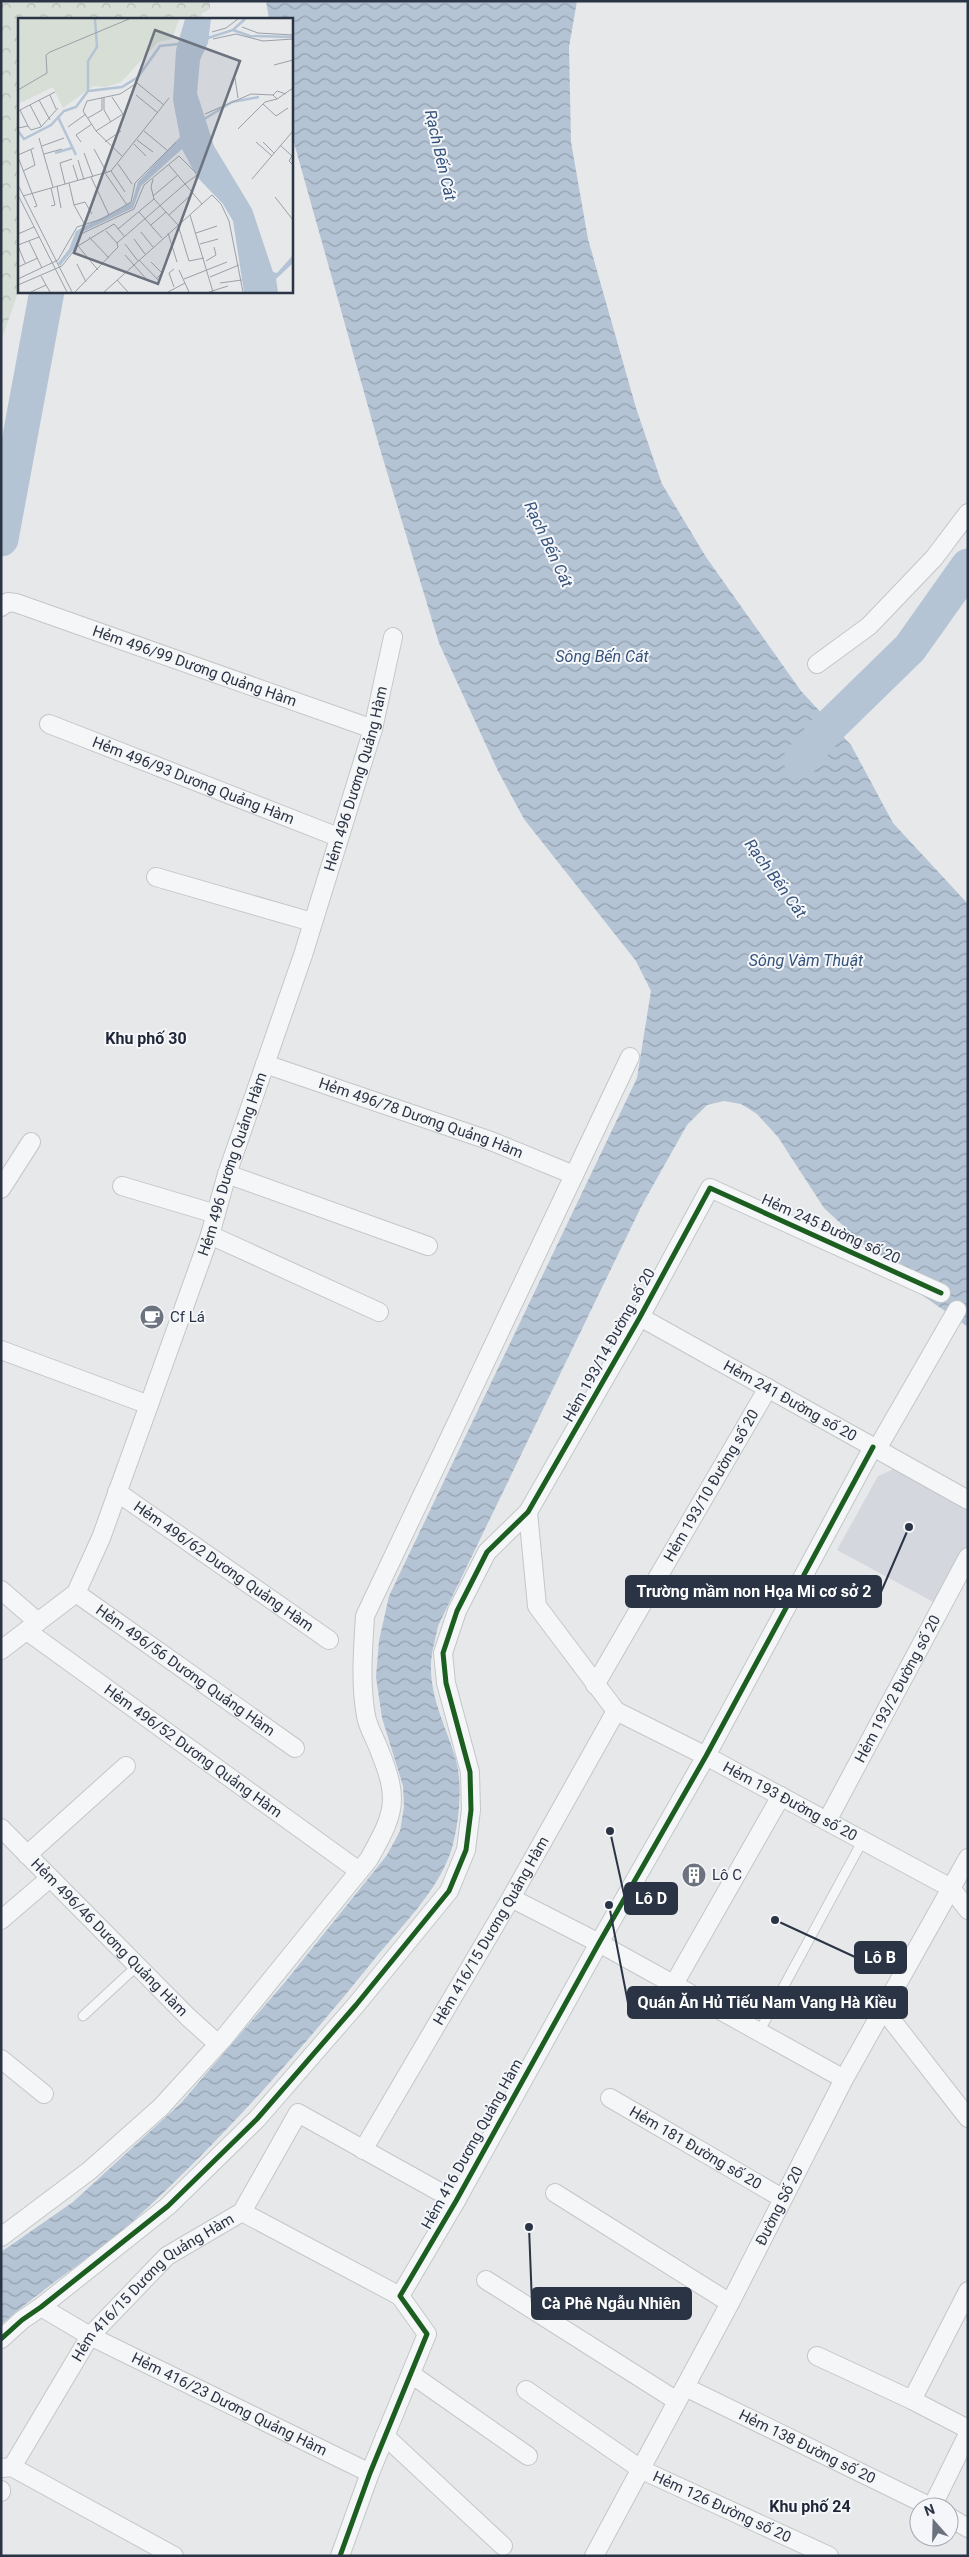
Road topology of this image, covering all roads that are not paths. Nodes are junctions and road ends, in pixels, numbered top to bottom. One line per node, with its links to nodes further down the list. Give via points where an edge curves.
1 (968, 512): 4 (street, via 934,558 869,626)
2 (9, 605): 6 (street, Hẻm 496/99 Dương Quảng Hàm)
3 (392, 637): 6 (street, Hẻm 496 Dương Quảng Hàm)
4 (817, 664)
5 (49, 724): 7 (street, Hẻm 496/93 Dương Quảng Hàm)
6 (373, 728): 7 (street, Hẻm 496 Dương Quảng Hàm)
7 (338, 837): 9 (street, Hẻm 496 Dương Quảng Hàm)
8 (156, 877): 9 (street)
9 (312, 922): 11 (street, Hẻm 496 Dương Quảng Hàm)
10 (630, 1057): 14 (street)
11 (265, 1064): 13 (street, Hẻm 496 Dương Quảng Hàm); 14 (street, Hẻm 496/78 Dương Quảng Hàm, via 491,1141)
12 (31, 1142): 17 (street)
13 (227, 1174): 18 (street, Hẻm 496 Dương Quảng Hàm); 20 (street)
14 (574, 1174): 49 (street, via 365,1616 361,1673 366,1718 388,1772 394,1798 388,1826)
15 (122, 1186): 18 (street)
16 (710, 1188): 21 (street, Hẻm 245 Đường số 20); 24 (street, Hẻm 193/14 Đường số 20)
17 (1, 1189)
18 (216, 1214): 19 (street, Hẻm 496 Dương Quảng Hàm)
19 (210, 1235): 23 (street); 27 (street, Hẻm 496 Dương Quảng Hàm)
20 (428, 1246)
21 (941, 1293)
22 (957, 1310): 28 (street, Hẻm 416 Dương Quảng Hàm)
23 (379, 1312)
24 (640, 1317): 26 (street, Hẻm 241 Đường số 20); 31 (street, Hẻm 193/14 Đường số 20)
25 (1, 1350): 27 (street)
26 (768, 1388): 28 (street, Hẻm 241 Đường số 20); 38 (street, Hẻm 193/10 Đường số 20)
27 (149, 1405): 29 (street, Hẻm 496 Dương Quảng Hàm)
28 (875, 1448): 30 (street, Hẻm 241 Đường số 20); 41 (street, Hẻm 416 Dương Quảng Hàm)
29 (117, 1492): 34 (street, Hẻm 496 Dương Quảng Hàm); 36 (street, Hẻm 496/62 Dương Quảng Hàm)
30 (968, 1500)
31 (528, 1512): 38 (street, Hẻm 193 Đường số 20, via 538,1606); 77 (street, Hẻm 193/14 Đường số 20, via 487,1552 457,1611 443,1653 446,1683 470,1772 472,1810 466,1850 449,1890 362,1998 256,2119 168,2206)
32 (968, 1557): 44 (street, Hẻm 193/2 Đường số 20)
33 (1, 1590): 35 (street, Hẻm 496/52 Dương Quảng Hàm)
34 (76, 1593): 35 (street); 40 (street, Hẻm 496/56 Dương Quảng Hàm)
35 (32, 1626): 37 (street); 49 (street, Hẻm 496/52 Dương Quảng Hàm)
36 (329, 1640)
37 (1, 1650)
38 (595, 1685): 39 (street, Hẻm 193 Đường số 20)
39 (616, 1711): 41 (street, Hẻm 193 Đường số 20); 52 (street, Hẻm 416/15 Dương Quảng Hàm)
40 (295, 1748)
41 (706, 1756): 43 (street, Hẻm 193 Đường số 20); 55 (street, Hẻm 416 Dương Quảng Hàm)
42 (126, 1766): 47 (street)
43 (781, 1796): 44 (street, Hẻm 193 Đường số 20); 57 (street)
44 (827, 1821): 46 (street, Hẻm 193 Đường số 20)
45 (1, 1828): 47 (street, Hẻm 496/46 Dương Quảng Hàm)
46 (863, 1840): 51 (street, Hẻm 193 Đường số 20); 60 (lane)
47 (27, 1854): 50 (street, Hẻm 496/46 Dương Quảng Hàm)
48 (968, 1858): 51 (street, Đường Số 20)
49 (359, 1871): 61 (street)
50 (50, 1878): 54 (street); 56 (street, Hẻm 496/46 Dương Quảng Hàm)
51 (951, 1888): 53 (street); 58 (street, Đường Số 20)
52 (511, 1898): 55 (street); 67 (street, Hẻm 416/15 Dương Quảng Hàm)
53 (968, 1910)
54 (1, 1920)
55 (598, 1943): 57 (street); 70 (street, Hẻm 416 Dương Quảng Hàm)
56 (137, 1966): 59 (lane); 61 (street, Hẻm 496/46 Dương Quảng Hàm)
57 (674, 1984): 60 (street)
58 (883, 2009): 63 (street, Đường Số 20); 66 (street)
59 (83, 2016)
60 (759, 2032): 63 (street)
61 (218, 2044): 72 (street, via 154,2113 89,2171)
62 (1, 2059): 64 (street)
63 (844, 2079): 69 (street, Đường Số 20)
64 (44, 2094)
65 (610, 2098): 69 (street, Hẻm 181 Đường số 20)
66 (968, 2118)
67 (363, 2150): 70 (street); 71 (street, Hẻm 416/15 Dương Quảng Hàm, via 298,2113)
68 (555, 2193): 76 (street)
69 (782, 2198): 76 (street, Đường Số 20)
70 (456, 2201): 75 (street, Hẻm 416 Dương Quảng Hàm)
71 (242, 2212): 75 (street); 78 (street, Hẻm 416/15 Dương Quảng Hàm, via 167,2256)
72 (4, 2228)
73 (486, 2280): 83 (street, Hẻm 138 Đường số 20)
74 (968, 2291): 84 (street)
75 (400, 2296): 81 (street, via 428,2334)
76 (730, 2303): 83 (street, Đường Số 20)
77 (41, 2308): 78 (street, Hẻm 416/23 Dương Quảng Hàm); 79 (street, Hẻm 193/14 Đường số 20)
78 (90, 2336): 89 (street, Hẻm 416/15 Dương Quảng Hàm); 91 (street, Hẻm 416/23 Dương Quảng Hàm)
79 (1, 2339)
80 (817, 2356): 84 (street)
81 (411, 2374): 87 (street); 88 (street)
82 (526, 2390): 90 (street, Hẻm 126 Đường số 20)
83 (681, 2394): 90 (street, Đường Số 20); 92 (street, Hẻm 138 Đường số 20)
84 (912, 2400): 85 (street)
85 (968, 2429)
86 (968, 2434): 93 (street)
87 (386, 2436): 91 (street); 94 (street)
88 (528, 2456)
89 (7, 2468): 95 (street, Hẻm 416/15 Dương Quảng Hàm)
90 (642, 2470): 97 (street, Đường Số 20); 98 (street, Hẻm 126 Đường số 20)
91 (370, 2473): 96 (street)
92 (909, 2497)
93 (936, 2497)
94 (503, 2546)
95 (174, 2556)
96 (340, 2556)
97 (594, 2556)
98 (829, 2556)

